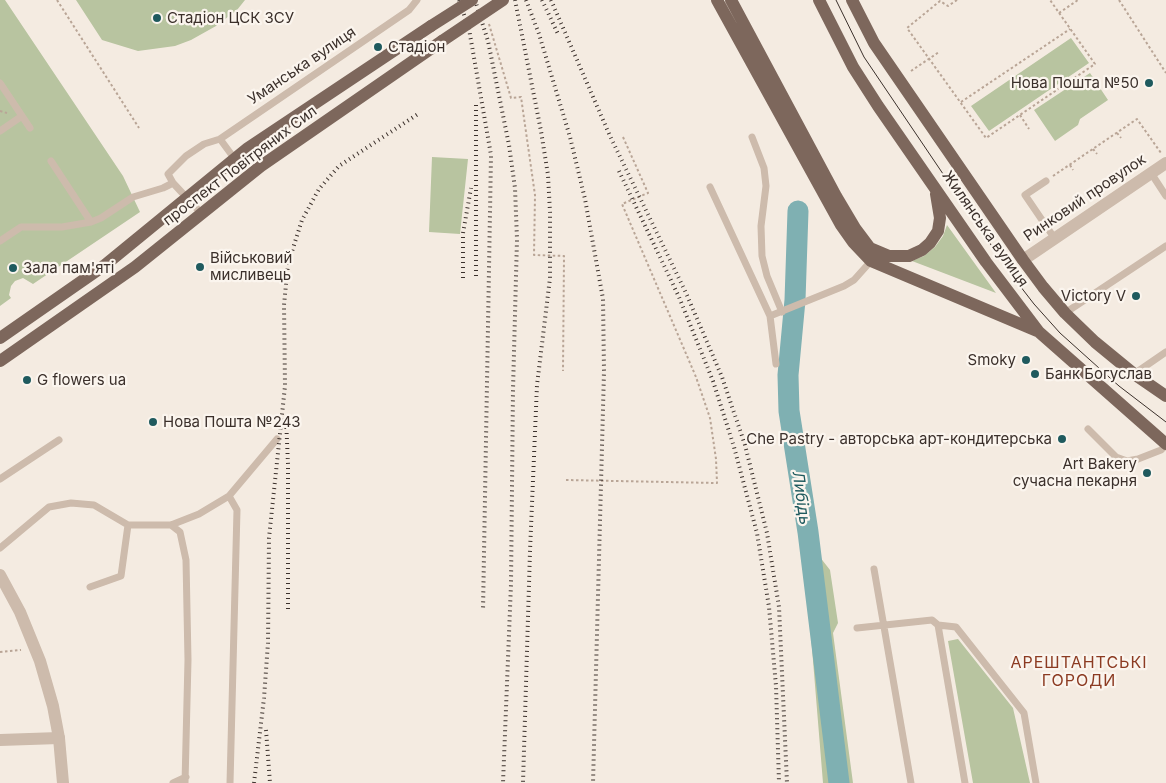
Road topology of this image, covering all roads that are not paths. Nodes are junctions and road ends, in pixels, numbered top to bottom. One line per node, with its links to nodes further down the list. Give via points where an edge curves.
1 (417, 0): 13 (lane, Уманська вулиця, via 409,10)
2 (472, 0): 14 (main road, проспект Повітряних Сил, bridge)
3 (503, 0): 24 (main road, проспект Повітряних Сил, bridge, via 262,166)
4 (717, 0): 30 (main road, via 841,225)
5 (731, 0): 21 (main road, via 836,196 870,248 889,256 909,256 926,247 938,231 940,218)
6 (819, 0): 21 (main road, Жилянська вулиця, via 853,67)
7 (852, 0): 29 (main road, Жилянська вулиця, via 874,43)
8 (0, 83): 9 (lane)
9 (22, 116): 10 (lane); 11 (lane)
10 (30, 128)
11 (0, 131)
12 (752, 137): 31 (lane, via 764,168 766,186 761,226 762,256 767,276)
13 (220, 139): 14 (lane); 19 (lane, Уманська вулиця, via 204,144 186,156 168,174)
14 (234, 158): 23 (main road, проспект Повітряних Сил)
15 (1164, 159): 17 (street, Ринковий провулок)
16 (51, 161): 25 (lane)
17 (1151, 173): 22 (lane); 26 (street, Ринковий провулок)
18 (1046, 181): 26 (lane, via 1025,195)
19 (173, 183): 23 (lane); 25 (lane, via 133,197)
20 (710, 188): 33 (lane)
21 (935, 189): 34 (main road, Жилянська вулиця)
22 (1166, 196)
23 (186, 197): 24 (lane); 35 (main road, проспект Повітряних Сил, via 105,265)
24 (201, 213): 37 (main road, проспект Повітряних Сил, via 135,267)
25 (91, 222): 27 (lane, via 62,227 21,227)
26 (1055, 239): 29 (street, Ринковий провулок)
27 (0, 241)
28 (1166, 246): 32 (lane)
29 (1023, 260): 32 (main road, Жилянська вулиця)
30 (871, 261): 31 (lane, via 844,286); 34 (main road)
31 (785, 310): 33 (lane)
32 (1065, 314): 39 (main road, Жилянська вулиця)
33 (770, 316): 38 (lane)
34 (1039, 332): 44 (main road, Жилянська вулиця)
35 (0, 338)
36 (1166, 352): 39 (lane)
37 (0, 361)
38 (776, 364)
39 (1134, 374): 40 (main road, Жилянська вулиця)
40 (1166, 396)
41 (1088, 429): 44 (lane, via 1116,457 1127,462 1161,450)
42 (277, 439): 46 (lane)
43 (59, 440): 45 (lane)
44 (1166, 444)
45 (0, 479)
46 (229, 496): 48 (lane, via 199,514); 61 (lane, via 237,510)
47 (128, 525): 48 (lane); 49 (lane, via 94,505 71,503 49,507); 52 (lane, via 121,576)
48 (171, 525): 58 (lane, via 180,532 186,560)
49 (0, 548)
50 (874, 569): 53 (lane)
51 (0, 575): 56 (street, via 20,612 40,661 54,706)
52 (90, 587)
53 (884, 624): 54 (lane, via 932,620); 55 (lane); 62 (lane)
54 (938, 625): 63 (lane); 64 (lane, via 956,627 1024,713)
55 (857, 628)
56 (59, 738): 57 (street); 59 (street)
57 (0, 740)
58 (185, 780): 60 (lane)
59 (64, 783)
60 (172, 783)
61 (230, 783)
62 (911, 783)
63 (965, 783)
64 (1036, 783)

